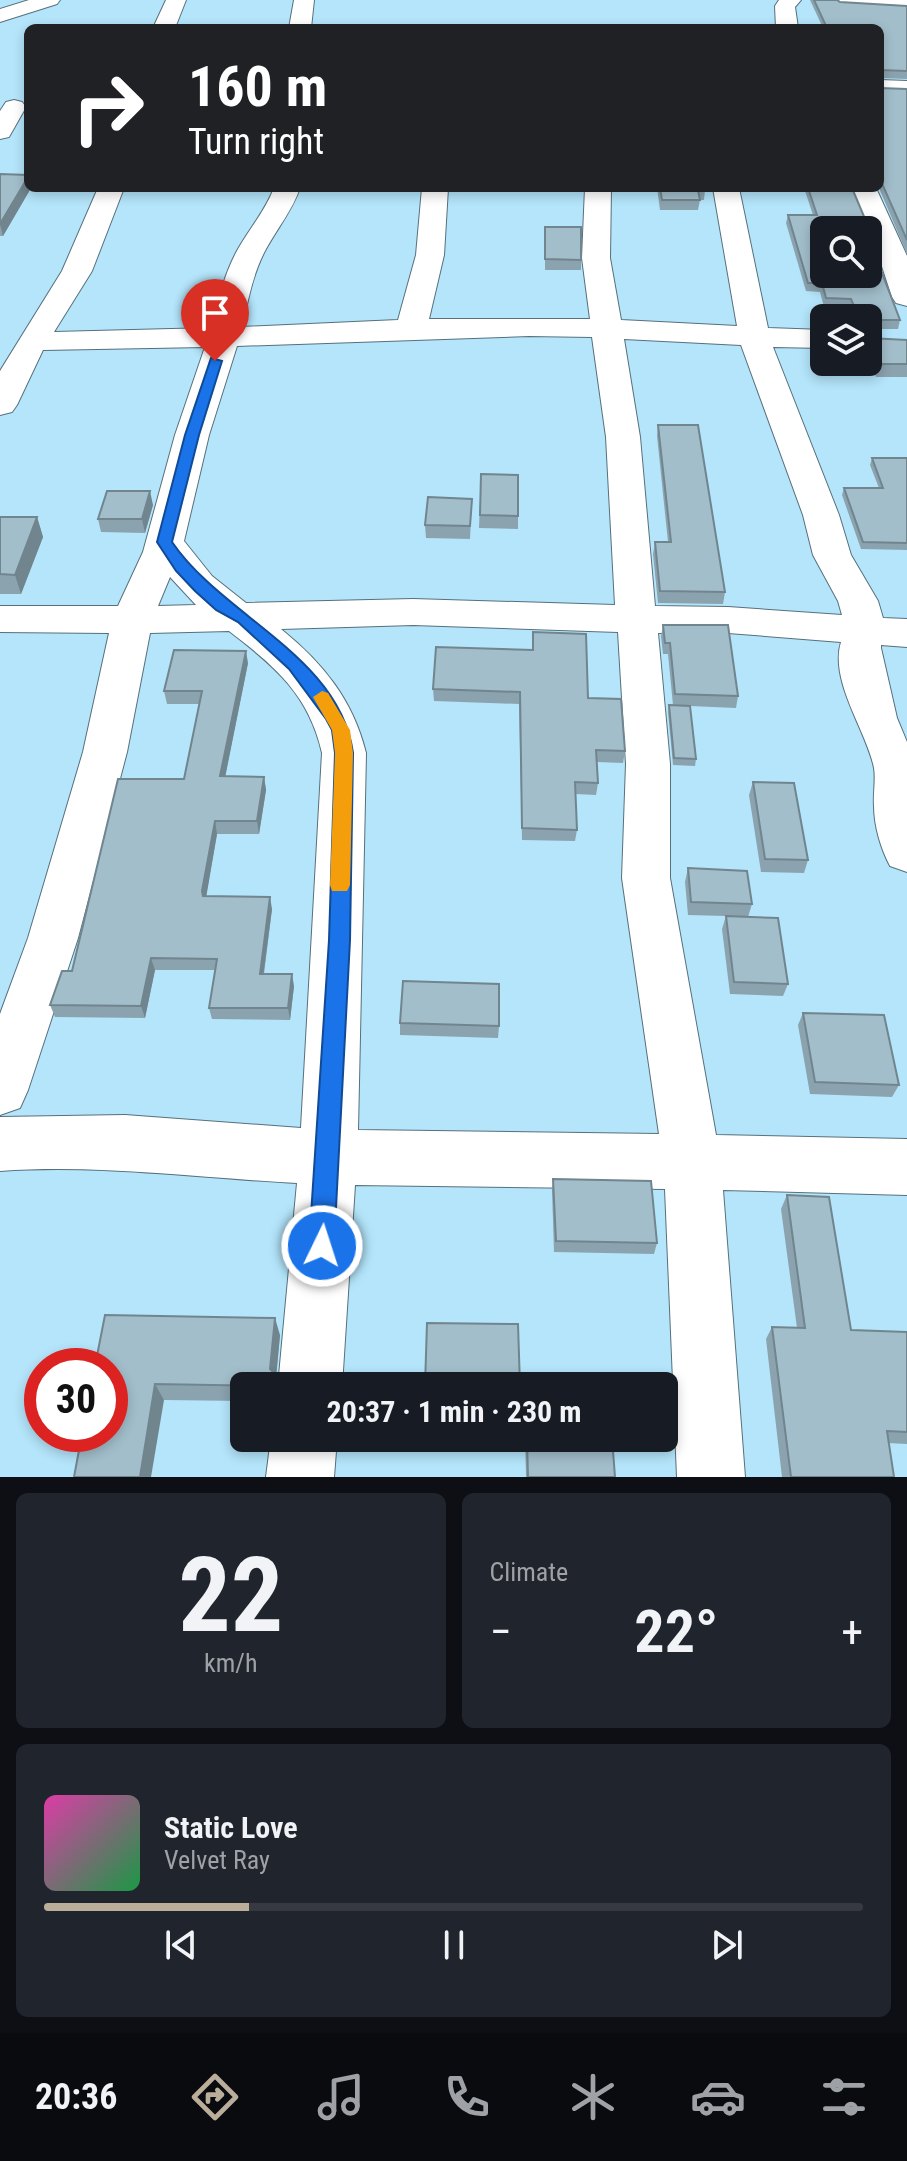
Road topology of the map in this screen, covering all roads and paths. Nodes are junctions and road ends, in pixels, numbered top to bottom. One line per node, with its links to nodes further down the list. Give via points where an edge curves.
1 (50, 0): 7 (street)
2 (176, 0): 8 (street)
3 (304, 0): 9 (street)
4 (791, 0): 10 (street, via 785,6)
5 (839, 0): 6 (street)
6 (907, 6)
7 (0, 16)
8 (166, 24)
9 (301, 24)
10 (787, 24)
11 (884, 87): 12 (street)
12 (907, 88)
13 (14, 106): 14 (street)
14 (0, 132)
15 (109, 192): 27 (street, via 77,271)
16 (286, 192): 24 (street, via 246,259)
17 (435, 192): 23 (street, via 430,255)
18 (598, 192): 22 (street, via 596,258)
19 (727, 192): 25 (street)
20 (865, 192): 21 (street)
21 (907, 297)
22 (609, 329): 23 (street); 25 (street); 32 (street)
23 (411, 330): 24 (street)
24 (224, 337): 27 (street); 29 (street)
25 (756, 339): 26 (street); 34 (street, via 832,555 858,601)
26 (810, 339)
27 (34, 341): 28 (street)
28 (0, 405)
29 (165, 542): 30 (street, via 181,568 222,606); 33 (street)
30 (244, 618): 32 (street, via 413,612); 33 (street); 39 (street, via 295,665 341,730 339,940)
31 (0, 619): 33 (street)
32 (638, 619): 34 (street); 40 (street, via 648,764 646,878)
33 (132, 620): 37 (street, via 114,711 53,938)
34 (866, 628): 35 (street); 36 (street, via 862,668 896,768 897,811)
35 (907, 633)
36 (907, 853)
37 (0, 1090)
38 (0, 1144): 39 (street, via 115,1139)
39 (328, 1157): 40 (street); 42 (street)
40 (692, 1161): 41 (street); 45 (street)
41 (907, 1167)
42 (311, 1372)
43 (303, 1452): 44 (street)
44 (300, 1477)
45 (711, 1477)

